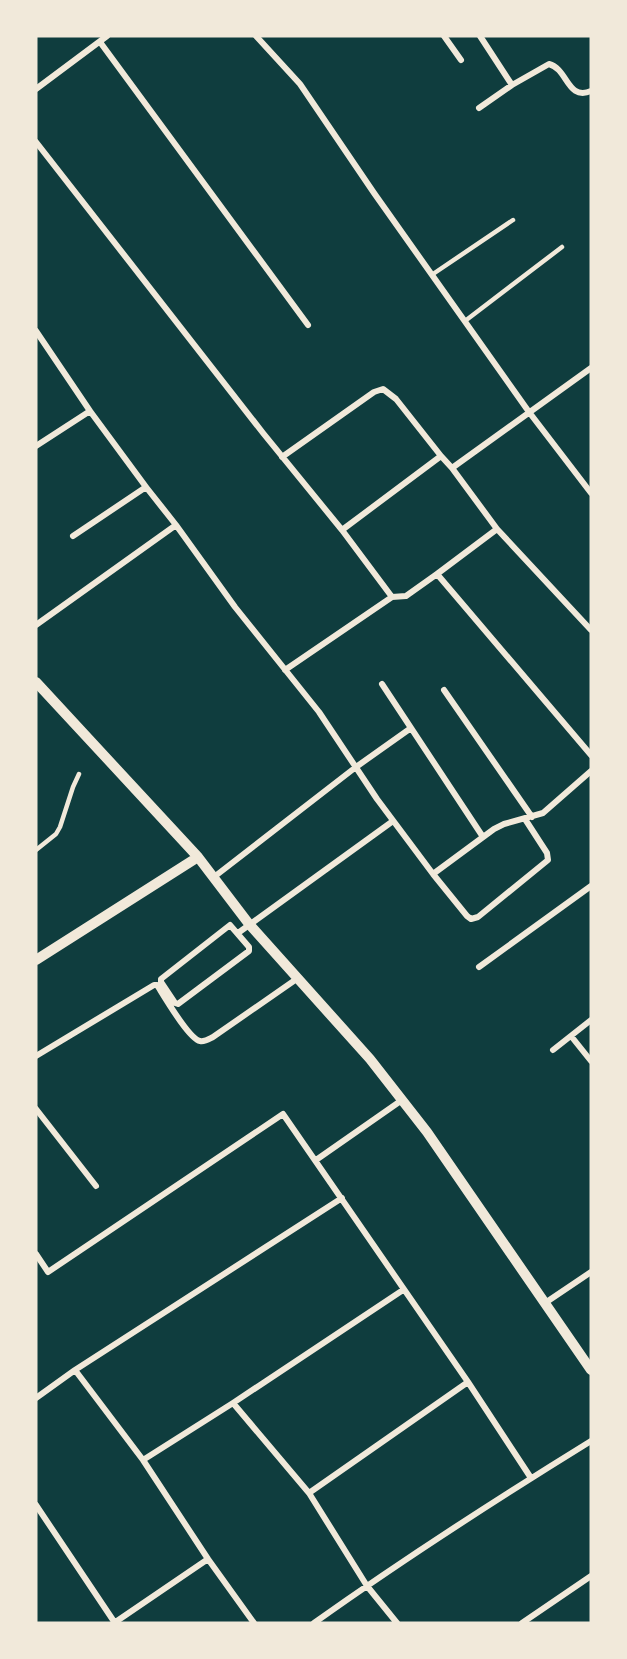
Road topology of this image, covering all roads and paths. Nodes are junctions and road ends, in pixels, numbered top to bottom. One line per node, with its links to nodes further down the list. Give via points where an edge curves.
1 (107, 36): 6 (street)
2 (269, 36): 5 (street)
3 (444, 36): 7 (street)
4 (480, 36): 8 (street)
5 (258, 39): 15 (street, via 300,84)
6 (100, 42): 9 (street); 17 (street)
7 (461, 60)
8 (512, 85): 10 (street, via 549,64 578,93); 11 (street)
9 (36, 89)
10 (591, 91)
11 (479, 108)
12 (36, 142): 24 (street)
13 (513, 220): 15 (lane)
14 (562, 247): 16 (lane)
15 (433, 274): 16 (street)
16 (465, 321): 21 (street)
17 (308, 326)
18 (36, 331): 20 (street)
19 (591, 368): 21 (street)
20 (90, 411): 22 (street); 26 (street)
21 (529, 412): 25 (street); 27 (street)
22 (36, 446)
23 (441, 456): 24 (street, via 384,389 374,392); 25 (street); 30 (street)
24 (282, 457): 30 (street)
25 (452, 468): 29 (street)
26 (146, 487): 28 (street); 31 (street)
27 (591, 493)
28 (176, 525): 34 (street); 36 (street)
29 (497, 529): 32 (street); 35 (street)
30 (342, 530): 33 (street)
31 (73, 536)
32 (437, 574): 33 (street, via 406,596); 41 (street)
33 (392, 597): 36 (street)
34 (36, 625)
35 (591, 630)
36 (285, 670): 42 (street)
37 (36, 682): 50 (street)
38 (382, 684): 40 (street)
39 (444, 690): 45 (street)
40 (411, 728): 42 (street); 48 (street)
41 (591, 755)
42 (356, 767): 47 (street); 52 (street)
43 (591, 771): 45 (street, via 548,809)
44 (79, 774): 49 (lane, via 60,827)
45 (532, 817): 46 (street)
46 (525, 819): 48 (street, via 504,824); 51 (street, via 548,860 478,917 467,916)
47 (393, 820): 51 (street); 54 (street)
48 (483, 837): 51 (street)
49 (36, 850)
50 (198, 857): 52 (street); 56 (street)
51 (433, 874)
52 (214, 877): 54 (street)
53 (591, 886): 57 (street)
54 (249, 924): 55 (street); 58 (street)
55 (238, 933): 59 (street, via 230,925 160,979); 59 (street, via 249,951 178,1004)
56 (36, 960)
57 (479, 967)
58 (298, 978): 59 (street, via 202,1042 188,1031); 65 (street)
59 (162, 988): 63 (street, via 154,985)
60 (591, 1020): 61 (street)
61 (571, 1036): 62 (street); 64 (street)
62 (553, 1050)
63 (36, 1056)
64 (591, 1061)
65 (402, 1100): 67 (street); 73 (street)
66 (36, 1109): 68 (street)
67 (316, 1160): 69 (street); 70 (street, via 283,1114 48,1272)
68 (96, 1186)
69 (342, 1198): 72 (street); 74 (street)
70 (36, 1254)
71 (591, 1272): 73 (street)
72 (403, 1290): 76 (street); 78 (street)
73 (545, 1303): 75 (street)
74 (75, 1370): 77 (street); 80 (street)
75 (591, 1370)
76 (468, 1383): 81 (street); 82 (street)
77 (36, 1398)
78 (233, 1403): 80 (street); 82 (street)
79 (591, 1441): 81 (street)
80 (143, 1460): 84 (street)
81 (531, 1478): 86 (street)
82 (309, 1493): 86 (street)
83 (36, 1505): 87 (street)
84 (208, 1559): 87 (street); 88 (street)
85 (591, 1577): 91 (street)
86 (367, 1586): 89 (street); 90 (street)
87 (115, 1623)
88 (254, 1623)
89 (314, 1623)
90 (398, 1623)
91 (522, 1623)

